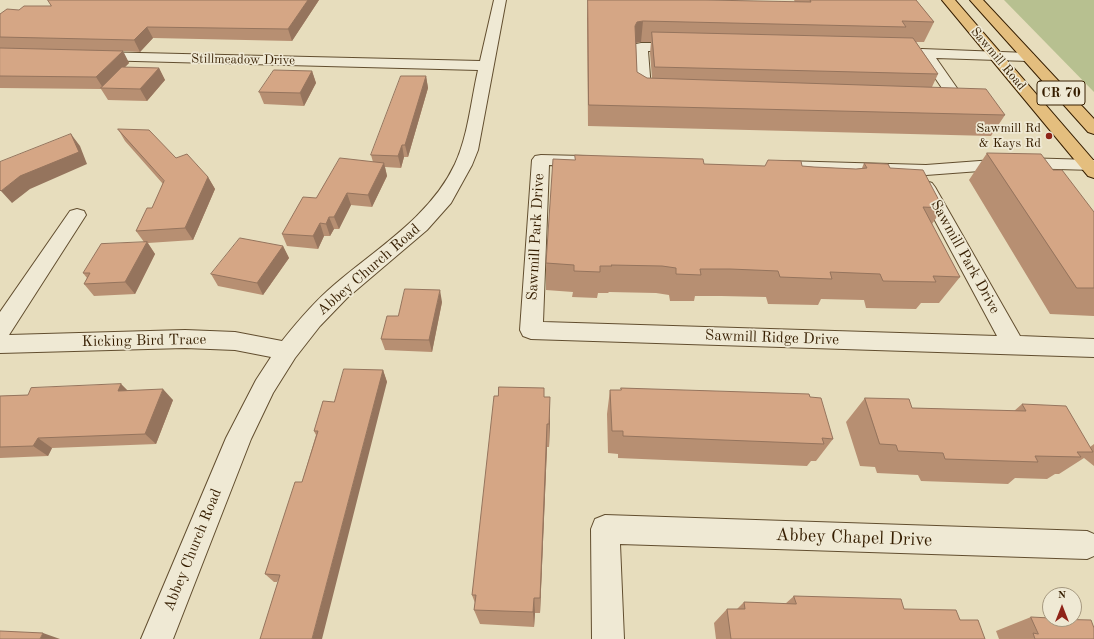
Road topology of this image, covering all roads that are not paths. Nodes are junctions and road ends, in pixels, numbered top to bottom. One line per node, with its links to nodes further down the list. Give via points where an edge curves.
1 (500, 0): 10 (street, Abbey Church Road)
2 (948, 0): 8 (main road, Sawmill Road / CR 70)
3 (976, 0): 9 (main road, Sawmill Road / CR 70)
4 (697, 48): 11 (street, via 641,46 644,93)
5 (880, 52): 6 (street)
6 (926, 54): 8 (street); 12 (street, via 958,101)
7 (85, 56): 10 (street, Stillmeadow Drive)
8 (995, 56): 9 (street); 16 (main road, Sawmill Road / CR 70)
9 (1028, 57): 13 (main road, Sawmill Road / CR 70)
10 (486, 66): 24 (street, Abbey Church Road, via 470,150 444,199 420,225 340,292 312,320)
11 (668, 94)
12 (928, 102)
13 (1094, 129)
14 (596, 162): 20 (street, Sawmill Park Drive, via 541,160)
15 (770, 166): 17 (street)
16 (1092, 167): 17 (street, via 1020,163)
17 (917, 170): 22 (street, Sawmill Park Drive)
18 (77, 215): 19 (street)
19 (0, 330)
20 (530, 330): 22 (street, Sawmill Ridge Drive)
21 (0, 344): 24 (street, Kicking Bird Trace, via 235,341)
22 (1013, 345): 23 (street, Sawmill Ridge Drive)
23 (1094, 348)
24 (287, 351): 26 (street, Abbey Church Road, via 264,387 239,438)
25 (1092, 551): 27 (street, Abbey Chapel Drive, via 605,529)
26 (156, 639)
27 (608, 639)

